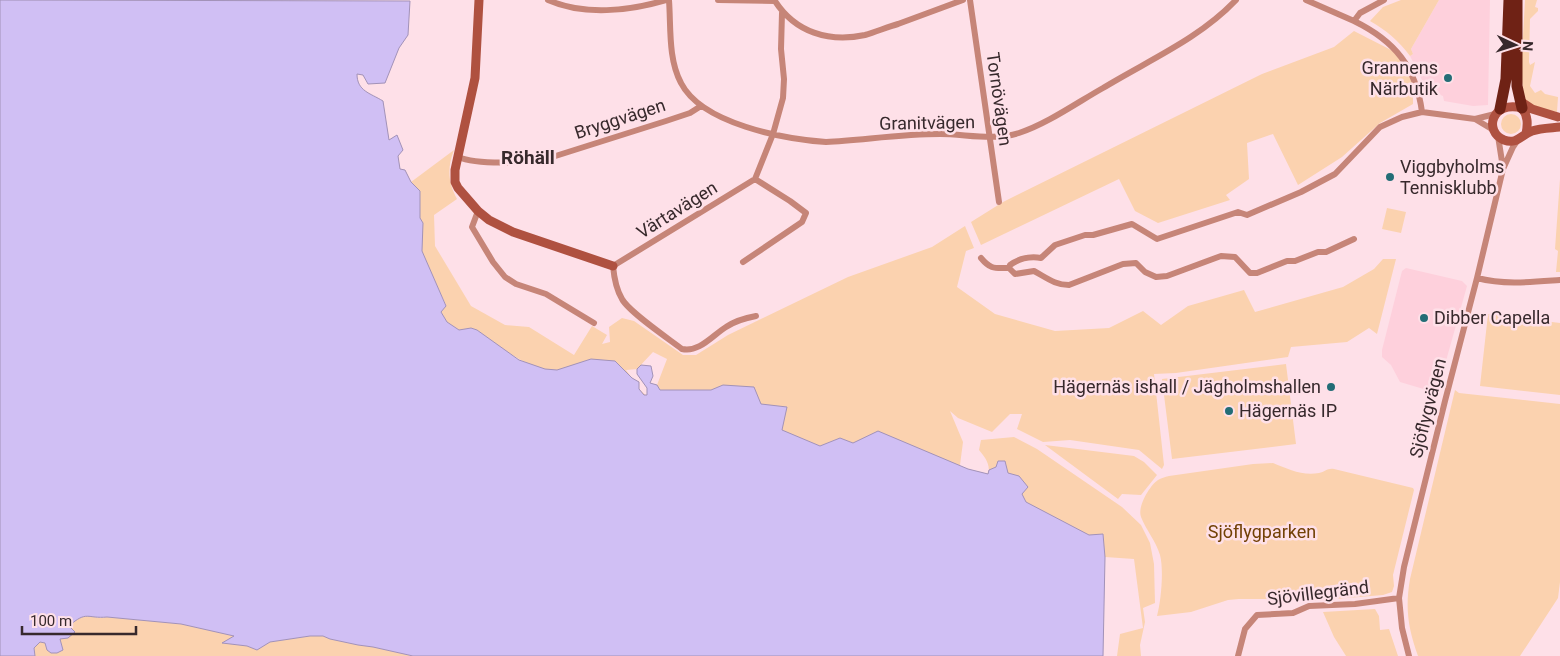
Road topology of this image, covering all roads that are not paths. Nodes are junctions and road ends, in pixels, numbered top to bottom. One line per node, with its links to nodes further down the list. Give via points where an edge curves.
1 (479, 0): 27 (street, via 475,78)
2 (548, 0): 3 (street, via 578,9 596,10)
3 (668, 0): 15 (street, Granitvägen, via 677,74 686,92)
4 (718, 0): 12 (street)
5 (963, 0): 13 (street, via 865,35 849,37 818,35)
6 (970, 0): 25 (street, Tornövägen)
7 (1236, 0): 25 (street, Granitvägen, via 1190,38 1086,98 1019,133)
8 (1306, 0): 14 (street)
9 (1384, 0): 14 (street, via 1360,13)
10 (1508, 0): 18 (highway, via 1506,79)
11 (1517, 0): 16 (highway, via 1517,86)
12 (775, 1): 13 (street)
13 (782, 13): 22 (street, via 783,98)
14 (1354, 21): 17 (street, via 1369,28 1399,53 1415,82)
15 (701, 106): 22 (street, Granitvägen, via 730,121); 27 (street, Bryggvägen, via 666,121 546,159 531,162 464,160)
16 (1522, 108): 18 (street, via 1508,106); 19 (street); 24 (street, via 1528,121)
17 (1422, 112): 20 (street); 36 (street, via 1380,127 1335,174 1247,215 1238,212 1157,239 1132,224 1116,227 1055,246 1041,258 1022,258)
18 (1497, 112): 20 (street); 23 (street, via 1493,122)
19 (1559, 118)
20 (1475, 119): 23 (street)
21 (1560, 128): 24 (street, via 1534,130)
22 (773, 134): 25 (street, Granitvägen, via 826,142 940,134); 29 (street)
23 (1496, 134): 26 (street, via 1510,142); 28 (street, Sjöflygvägen)
24 (1526, 134): 26 (street)
25 (991, 137): 30 (street, Tornövägen)
26 (1517, 141): 28 (street, Sjöflygvägen)
27 (458, 157): 31 (street, via 455,182)
28 (1503, 169): 37 (street, Sjöflygvägen)
29 (755, 179): 34 (street, via 806,213 802,222); 35 (street, Värtavägen)
30 (999, 202)
31 (478, 211): 35 (street, via 513,232); 40 (street, via 472,227 501,274 516,284 546,294)
32 (1354, 239): 36 (street, via 1326,252 1295,262 1287,261 1257,273 1250,273 1235,257 1222,256 1156,277 1136,263 1123,264 1069,285 1047,280 1034,271 1015,274)
33 (981, 258): 36 (street, via 997,269)
34 (743, 262)
35 (613, 266): 39 (street, via 622,300 682,349 698,347 727,327)
36 (1009, 268)
37 (1477, 278): 38 (street, via 1526,283); 41 (street, Sjöflygvägen, via 1444,401)
38 (1560, 280)
39 (756, 316)
40 (594, 323)
41 (1399, 598): 42 (street, Sjövillegränd, via 1309,606 1293,613 1257,615 1245,630); 43 (street, Sjöflygvägen)
42 (1238, 656)
43 (1409, 656)

